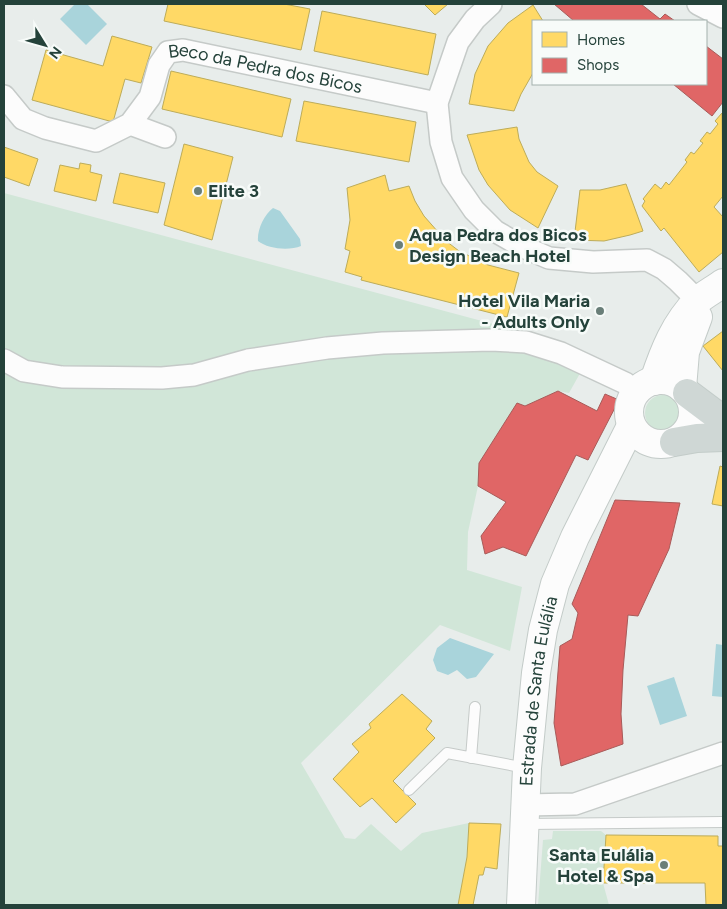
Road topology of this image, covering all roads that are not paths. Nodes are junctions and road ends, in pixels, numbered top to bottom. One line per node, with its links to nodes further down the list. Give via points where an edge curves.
1 (491, 4): 5 (street, via 458,42)
2 (698, 4): 3 (street)
3 (723, 17)
4 (4, 96): 6 (street, Beco da Pedra dos Bicos, via 23,119 96,141)
5 (437, 103): 6 (street, Beco da Pedra dos Bicos, via 183,50 168,52 159,65 150,97); 9 (street, via 441,142 452,178 474,210 495,231 549,258 593,262 647,260 678,280)
6 (130, 124): 7 (street)
7 (165, 137)
8 (723, 284): 9 (street, Estrada de Santa Eulália); 12 (street, via 697,318 685,352)
9 (698, 301): 11 (street, Estrada de Santa Eulália, via 680,322)
10 (4, 360): 11 (street, via 24,371 62,377 162,378 194,375 248,360 327,348 491,340 526,342 561,353 624,383)
11 (645, 386): 12 (street, via 669,381); 14 (street, Estrada de Santa Eulália, via 628,408)
12 (685, 390): 13 (main road); 16 (street, Estrada de Santa Eulália, via 693,411 692,421 682,437)
13 (723, 420)
14 (631, 426): 16 (street, via 641,438); 17 (street, Estrada de Santa Eulália)
15 (723, 437): 16 (main road, Estrada de Santa Eulália)
16 (665, 443): 17 (street, Estrada de Santa Eulália, via 635,455)
17 (600, 486): 21 (street, Estrada de Santa Eulália, via 556,584 543,630)
18 (474, 707): 20 (lane)
19 (723, 753): 23 (street, via 575,804)
20 (471, 758): 21 (lane); 22 (lane, via 447,753)
21 (527, 768): 23 (street, Estrada de Santa Eulália)
22 (409, 790)
23 (525, 815): 24 (lane); 25 (street, Estrada de Santa Eulália)
24 (723, 822)
25 (521, 905)

